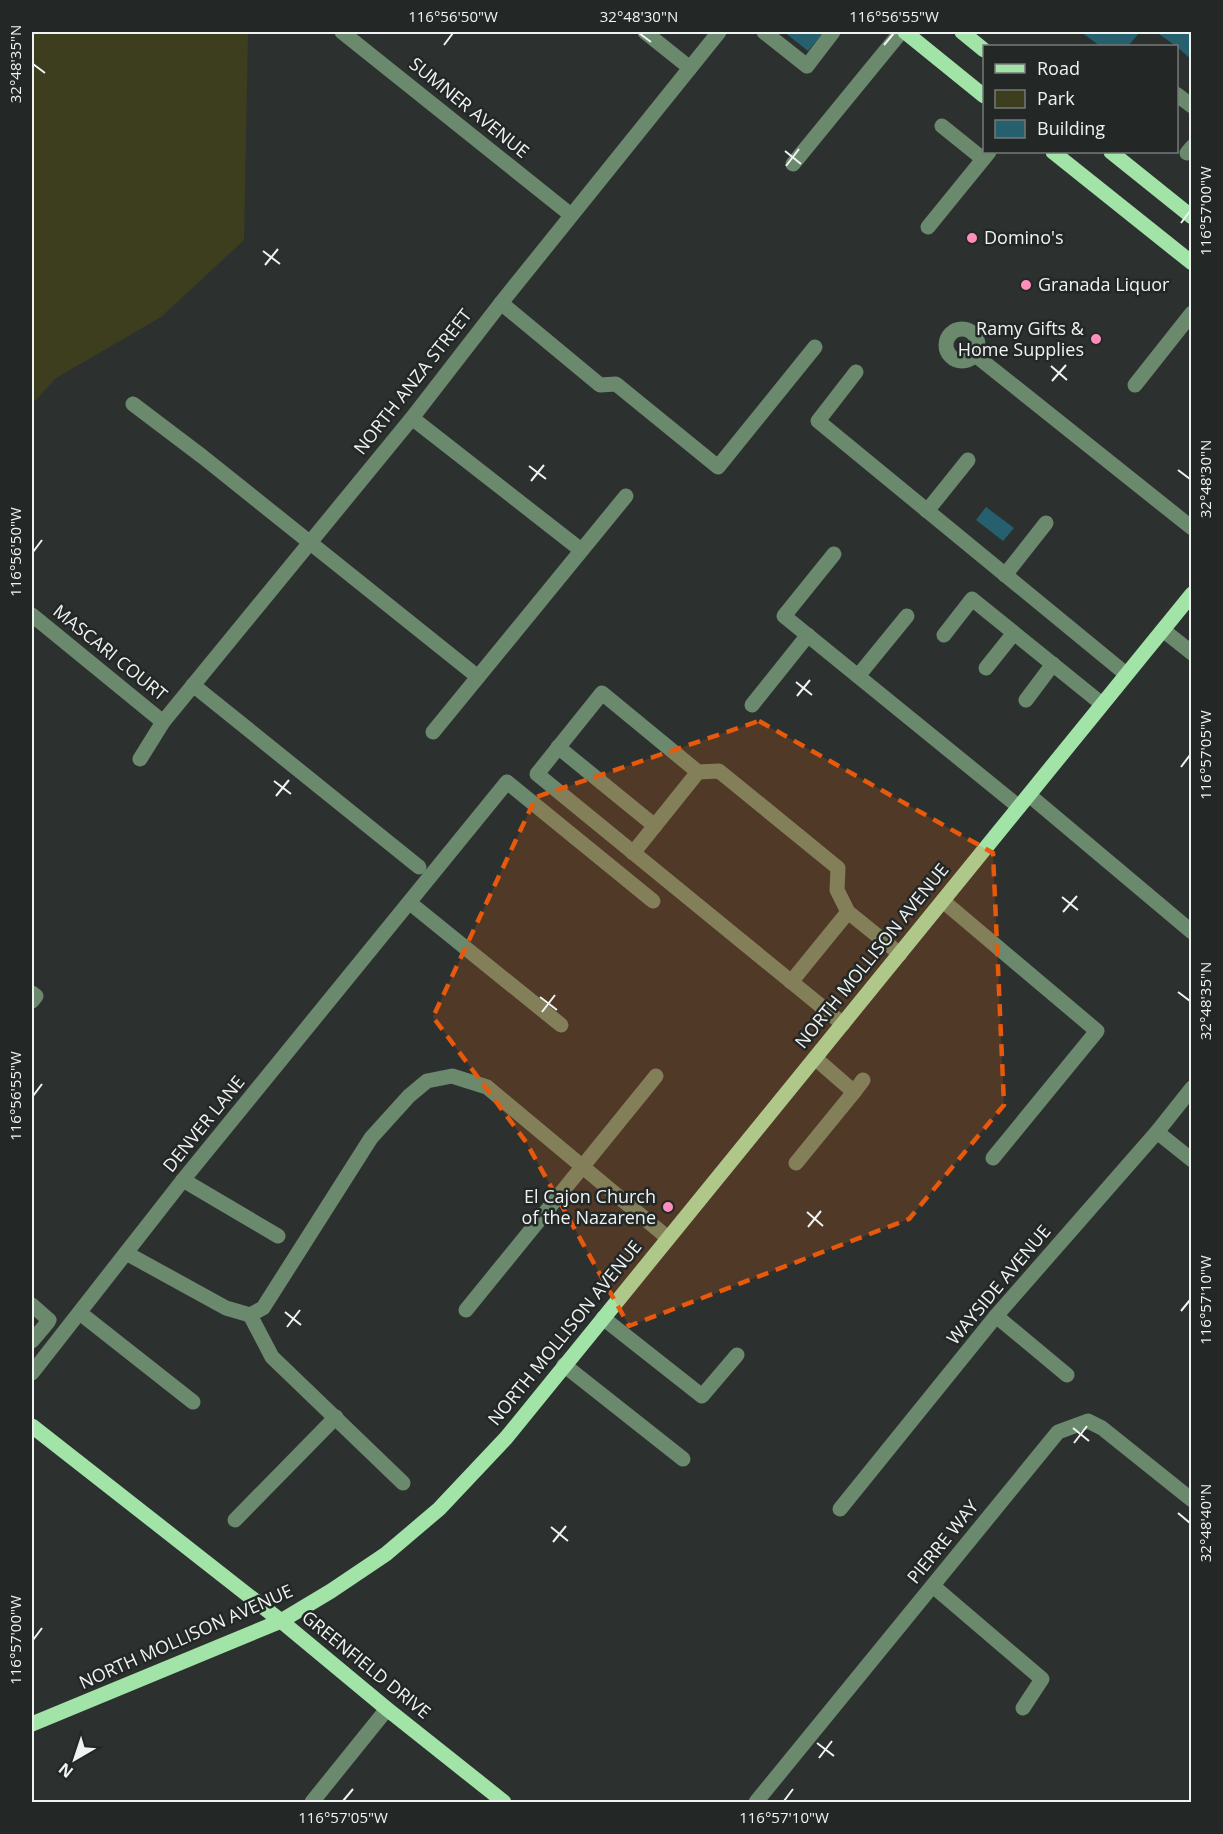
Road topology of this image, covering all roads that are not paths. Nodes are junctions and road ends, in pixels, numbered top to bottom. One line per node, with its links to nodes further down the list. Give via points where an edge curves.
1 (342, 32): 18 (street, SUMNER AVENUE)
2 (645, 32): 9 (street)
3 (719, 32): 9 (street, NORTH ANZA STREET)
4 (767, 32): 5 (street, via 807,66)
5 (833, 32)
6 (903, 32): 10 (main road); 17 (street)
7 (962, 32): 8 (main road)
8 (983, 49)
9 (690, 68): 18 (street, NORTH ANZA STREET)
10 (983, 95)
11 (1178, 96): 12 (street)
12 (1191, 106)
13 (942, 126): 16 (street)
14 (1054, 153): 21 (main road)
15 (1115, 153): 19 (main road)
16 (986, 155): 20 (street)
17 (793, 164)
18 (571, 215): 22 (street, NORTH ANZA STREET)
19 (1191, 217)
20 (928, 227)
21 (1191, 263)
22 (501, 303): 24 (street, via 600,385 616,384 718,466); 29 (street, NORTH ANZA STREET)
23 (1191, 313): 27 (street)
24 (815, 347)
25 (975, 355): 34 (street)
26 (856, 372): 32 (street, via 818,421)
27 (1135, 386)
28 (133, 405): 35 (street)
29 (412, 418): 35 (street, NORTH ANZA STREET); 36 (street)
30 (968, 460): 32 (street)
31 (626, 496): 36 (street)
32 (927, 511): 38 (street)
33 (1046, 523): 38 (street)
34 (1191, 528)
35 (310, 542): 51 (street); 52 (street, NORTH ANZA STREET)
36 (581, 550): 51 (street)
37 (834, 554): 44 (street, via 784,616)
38 (1005, 574): 49 (street)
39 (1191, 594): 42 (main road, NORTH MOLLISON AVENUE)
40 (32, 615): 56 (street, MASCARI COURT)
41 (908, 616): 50 (street)
42 (1162, 630): 46 (street); 49 (main road, NORTH MOLLISON AVENUE)
43 (1014, 633): 45 (street, via 972,599); 47 (street); 48 (street)
44 (808, 635): 50 (street); 55 (street)
45 (944, 635)
46 (1191, 653)
47 (1053, 664): 53 (street); 54 (street)
48 (986, 668)
49 (1126, 674): 54 (main road, NORTH MOLLISON AVENUE)
50 (858, 676): 61 (street)
51 (478, 677): 57 (street)
52 (193, 685): 56 (street, NORTH ANZA STREET); 64 (street)
53 (1026, 700)
54 (1102, 704): 61 (main road, NORTH MOLLISON AVENUE)
55 (752, 705)
56 (163, 722): 59 (street, NORTH ANZA STREET)
57 (433, 732)
58 (558, 747): 60 (street, via 602,693); 62 (street); 63 (street, via 537,774)
59 (140, 759)
60 (698, 772): 62 (street); 68 (street, via 719,771 838,868 837,890)
61 (1024, 801): 66 (main road, NORTH MOLLISON AVENUE); 69 (street)
62 (655, 826): 63 (street)
63 (633, 853): 71 (street)
64 (419, 867)
65 (653, 901): 67 (street, DENVER LANE, via 507,782)
66 (943, 901): 70 (main road, NORTH MOLLISON AVENUE); 80 (street, via 1097,1031)
67 (410, 903): 75 (street); 84 (street, DENVER LANE)
68 (848, 912): 70 (street); 71 (street)
69 (1191, 932)
70 (900, 954): 74 (main road, NORTH MOLLISON AVENUE)
71 (791, 982): 74 (street)
72 (32, 993): 73 (street, via 36,996)
73 (32, 1002)
74 (843, 1023): 76 (main road, NORTH MOLLISON AVENUE)
75 (561, 1025)
76 (815, 1058): 82 (street, via 859,1086); 86 (main road, NORTH MOLLISON AVENUE)
77 (656, 1076): 83 (street)
78 (1191, 1088): 79 (street, WAYSIDE AVENUE)
79 (1157, 1132): 81 (street); 92 (street, WAYSIDE AVENUE)
80 (993, 1158)
81 (1191, 1160)
82 (796, 1163)
83 (583, 1167): 86 (street); 89 (street); 91 (street, via 487,1087 452,1076 427,1081 371,1138 263,1308)
84 (183, 1179): 85 (street); 87 (street, DENVER LANE)
85 (278, 1236)
86 (668, 1238): 93 (main road, NORTH MOLLISON AVENUE)
87 (126, 1253): 90 (street, DENVER LANE); 91 (street, via 226,1308)
88 (32, 1305): 94 (street, via 49,1320)
89 (466, 1310)
90 (80, 1313): 97 (street, DENVER LANE); 99 (street)
91 (250, 1315): 100 (street, via 272,1357)
92 (996, 1316): 98 (street); 105 (street, WAYSIDE AVENUE)
93 (603, 1318): 95 (street, via 702,1396); 96 (main road, NORTH MOLLISON AVENUE)
94 (32, 1341)
95 (737, 1355)
96 (564, 1365): 102 (street); 108 (main road, NORTH MOLLISON AVENUE, via 506,1438 439,1509 386,1554)
97 (32, 1372)
98 (1067, 1375)
99 (193, 1402)
100 (336, 1417): 103 (street); 106 (street)
101 (32, 1426): 108 (main road, GREENFIELD DRIVE)
102 (682, 1459)
103 (403, 1482)
104 (1191, 1500): 107 (street, PIERRE WAY, via 1102,1428 1088,1420 1080,1422 1058,1432)
105 (840, 1509)
106 (236, 1520)
107 (933, 1586): 109 (street, via 1042,1679); 114 (street, PIERRE WAY)
108 (281, 1621): 110 (main road, GREENFIELD DRIVE); 111 (main road, NORTH MOLLISON AVENUE)
109 (1023, 1708)
110 (387, 1709): 112 (street); 113 (main road, GREENFIELD DRIVE)
111 (32, 1724)
112 (312, 1803)
113 (504, 1803)
114 (756, 1803)

